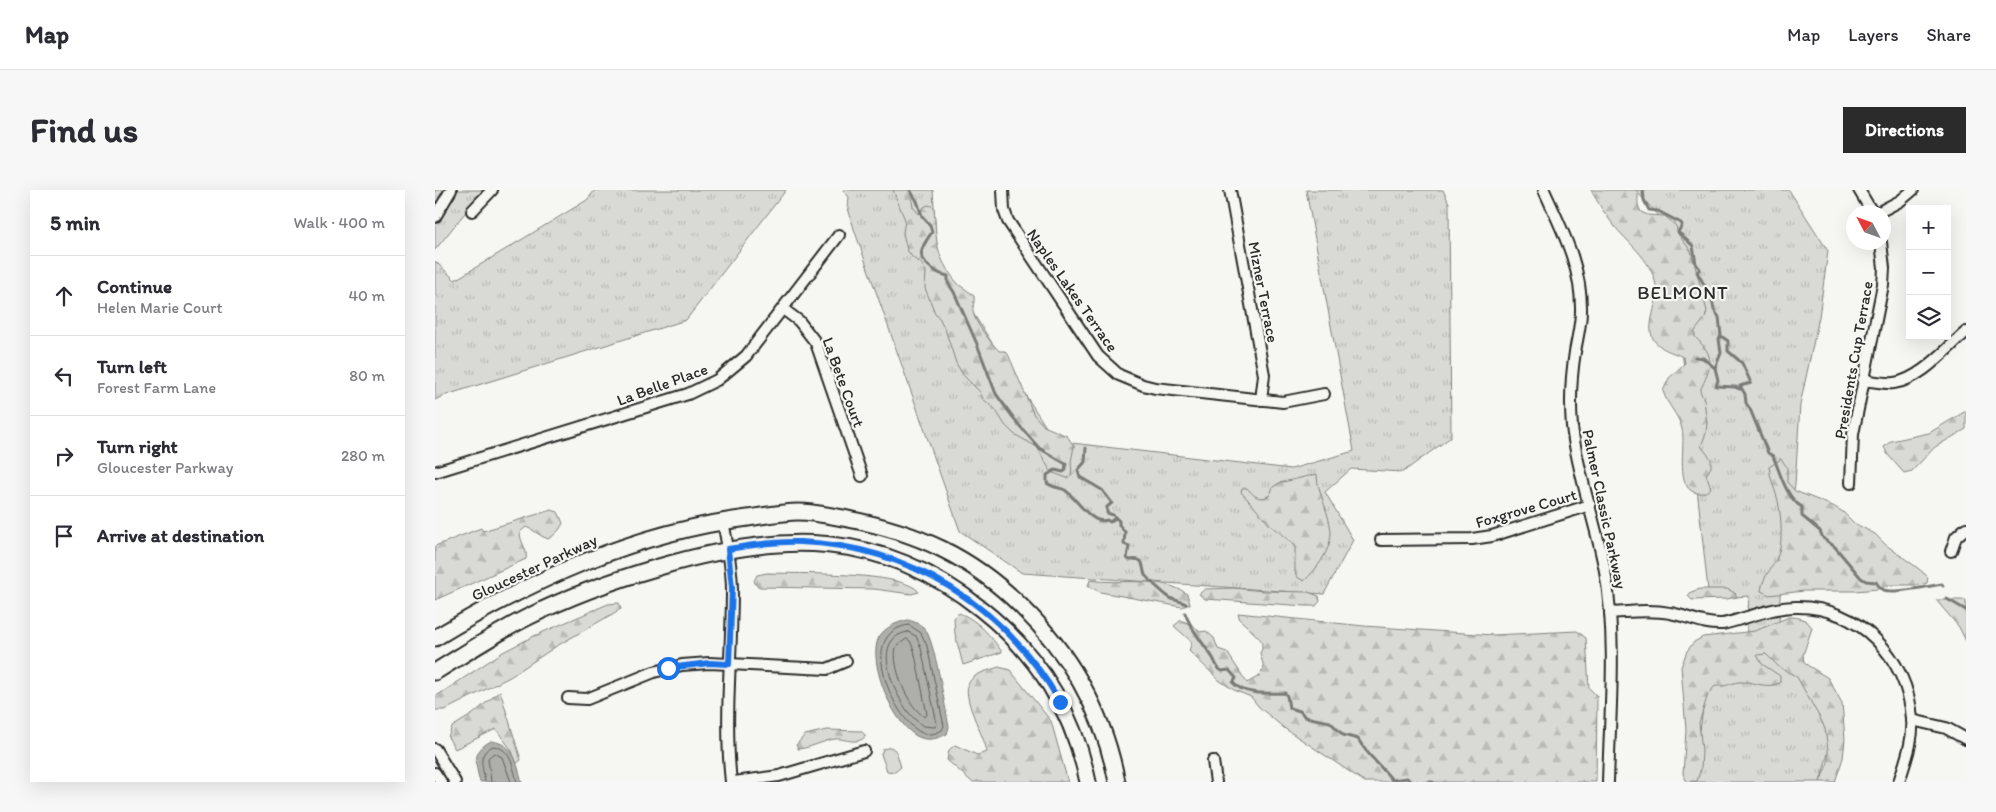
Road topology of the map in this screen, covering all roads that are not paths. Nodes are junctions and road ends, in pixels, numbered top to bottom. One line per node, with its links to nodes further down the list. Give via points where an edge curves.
1 (451, 190): 11 (street)
2 (493, 190): 10 (street)
3 (1003, 190): 18 (street, Naples Lakes Terrace, via 1008,221 1098,356 1109,367 1143,385)
4 (1230, 190): 18 (street, Mizner Terrace, via 1264,375)
5 (1544, 190): 22 (street, Palmer Classic Parkway, via 1575,259 1580,279 1581,313 1571,409 1577,456)
6 (1859, 190): 8 (street)
7 (1913, 190): 9 (street)
8 (1868, 205)
9 (1891, 206)
10 (472, 211)
11 (435, 217)
12 (839, 235): 14 (street, La Belle Place)
13 (1882, 250): 16 (street, Presidents Cup Terrace, via 1883,285)
14 (783, 309): 19 (street, La Belle Place, via 732,370 704,388); 20 (street, La Bete Court, via 799,321 816,343)
15 (1966, 332): 16 (street, via 1922,370 1905,380 1885,383)
16 (1863, 380): 21 (street, Presidents Cup Terrace, via 1853,434)
17 (1325, 394): 18 (street, Naples Lakes Terrace, via 1283,402)
18 (1261, 400)
19 (435, 472)
20 (862, 476)
21 (1851, 483)
22 (1590, 505): 25 (street, Foxgrove Court, via 1492,536); 28 (street, Palmer Classic Parkway, via 1605,572)
23 (723, 521): 26 (street); 29 (main road, Gloucester Parkway, via 661,535 573,565 477,612); 44 (main road, Gloucester Parkway, via 798,512 878,525 951,552 987,575 1038,622 1062,652 1099,718)
24 (1966, 528): 27 (street, via 1956,537)
25 (1381, 540)
26 (728, 549): 31 (street, via 732,588); 32 (main road, via 659,566 585,591 528,617); 43 (main road, via 799,542 843,546 896,560 961,592 1009,632 1050,685 1071,726)
27 (1951, 551)
28 (1610, 613): 34 (street, via 1654,611 1707,624 1723,624 1795,607 1838,614 1862,627 1885,648 1903,680); 46 (street, Palmer Classic Parkway)
29 (435, 638)
30 (846, 661): 31 (street, via 827,669)
31 (729, 664): 33 (street, via 668,668 587,700); 42 (street, via 727,730)
32 (435, 672)
33 (568, 698)
34 (1913, 720): 35 (street, via 1946,728); 47 (street)
35 (1966, 739)
36 (435, 749): 41 (street)
37 (864, 751): 42 (street, via 779,776)
38 (1213, 761): 45 (street)
39 (435, 773): 40 (street)
40 (441, 782)
41 (455, 782)
42 (733, 782)
43 (1088, 782)
44 (1117, 782)
45 (1216, 782)
46 (1608, 782)
47 (1899, 782)

